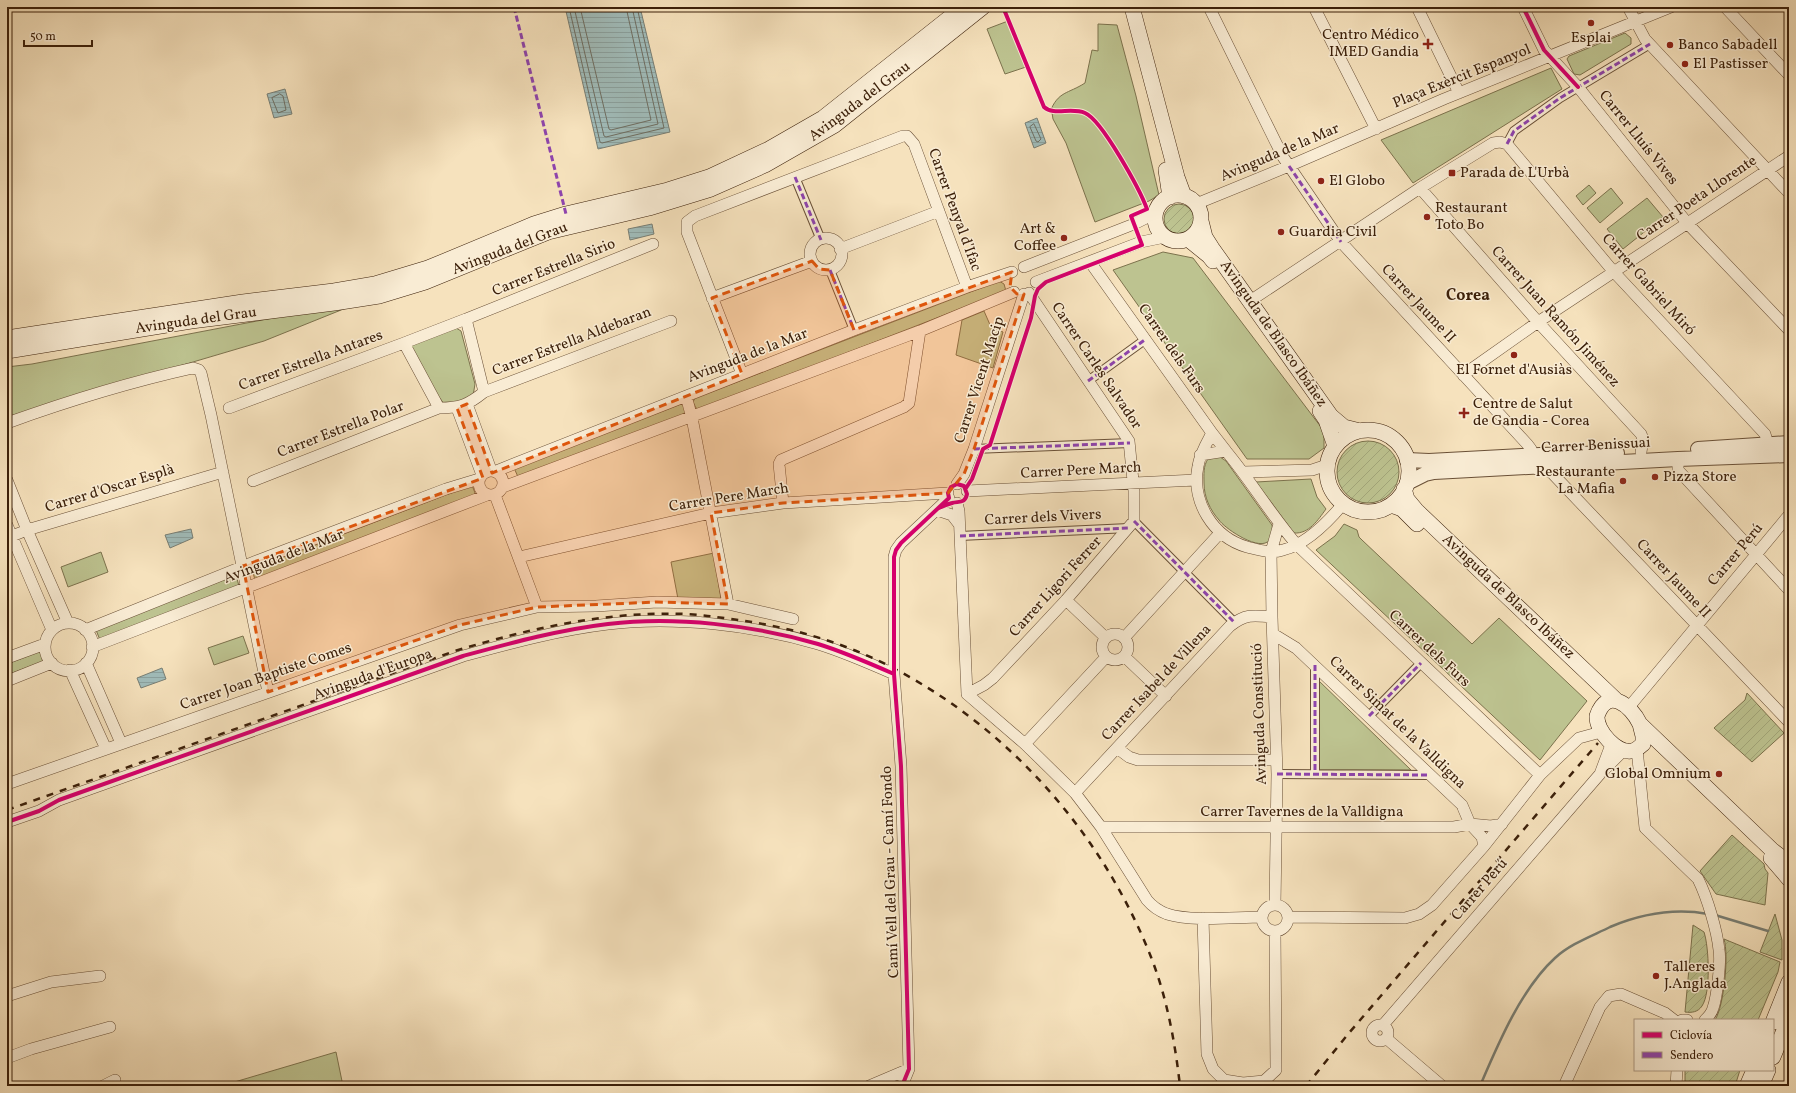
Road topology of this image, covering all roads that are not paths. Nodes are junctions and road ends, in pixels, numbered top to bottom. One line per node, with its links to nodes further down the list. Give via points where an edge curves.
1 (963, 7): 54 (main road, Avinguda del Grau, via 822,118 762,153 709,177 534,224 428,268 380,283)
2 (983, 7): 57 (main road, Avinguda del Grau, via 835,124 765,165 711,189 671,202 548,232 425,282 380,296 191,321)
3 (1121, 7): 26 (main road, via 1168,179)
4 (1132, 7): 26 (main road)
5 (1209, 7): 21 (street, Carrer Jaume II)
6 (1314, 7): 18 (street)
7 (1417, 7): 17 (street)
8 (1523, 7): 14 (street, Carrer Lluís Vives)
9 (1628, 7): 12 (street)
10 (1671, 7): 12 (street, Plaça Exèrcit Espanyol)
11 (1725, 7): 15 (street)
12 (1638, 26): 13 (street); 14 (street, Plaça Exèrcit Espanyol)
13 (1650, 44): 16 (street); 22 (street)
14 (1550, 57): 16 (street, Carrer Lluís Vives); 17 (street, Plaça Exèrcit Espanyol)
15 (1789, 75)
16 (1578, 87): 19 (street, via 1514,131); 30 (street, Carrer Lluís Vives)
17 (1459, 92): 18 (street, Plaça Exèrcit Espanyol)
18 (1376, 129): 21 (street, Avinguda de la Mar)
19 (1507, 144): 24 (street, via 1493,144); 41 (street, Carrer Gabriel Miró)
20 (1789, 156): 22 (street, Carrer Poeta Llorente)
21 (1289, 166): 26 (street, Avinguda de la Mar); 34 (street, Carrer Jaume II)
22 (1768, 170): 25 (street); 30 (street, Carrer Poeta Llorente)
23 (795, 177): 27 (street, Carrer Penyal d'Ifac, via 907,136 914,144); 33 (street); 46 (street, via 696,216 687,222 686,229)
24 (1420, 188): 34 (street); 50 (street, Carrer Juan Ramón Jiménez)
25 (1789, 193)
26 (1184, 199): 28 (main road, via 1164,200); 29 (main road, via 1201,215)
27 (939, 211): 36 (street); 44 (street, Carrer Penyal d'Ifac)
28 (1156, 213): 31 (main road, via 1157,226); 39 (street)
29 (1201, 221): 32 (main road, via 1197,232); 47 (main road, Avinguda de Blasco Ibáñez, via 1205,237)
30 (1688, 224): 41 (street, Carrer Poeta Llorente); 52 (street, Carrer Lluís Vives)
31 (1165, 237): 32 (main road, via 1176,241); 38 (street, via 1141,242)
32 (1188, 239): 73 (main road, Avinguda de Blasco Ibáñez, via 1209,256 1273,345 1326,420)
33 (821, 240): 36 (street, via 832,240); 37 (street, via 816,242 811,250)
34 (1341, 242): 47 (street); 59 (street, Carrer Jaume II)
35 (653, 244): 48 (street, Carrer Estrella Sirio)
36 (840, 249): 40 (street, via 842,254 839,264)
37 (812, 261): 40 (street, via 819,269); 46 (street)
38 (1090, 262): 43 (street); 55 (street, Carrer dels Furs)
39 (1024, 267): 42 (street); 43 (street, via 1032,271)
40 (830, 270): 51 (street)
41 (1613, 271): 50 (street, Carrer Poeta Llorente); 72 (street, Carrer Gabriel Miró, via 1764,434)
42 (1012, 272): 44 (street, Avinguda de la Mar); 45 (street, via 1009,284)
43 (1036, 282): 45 (street, via 1033,288)
44 (967, 287): 51 (street, Avinguda de la Mar)
45 (1022, 293): 53 (street, Avinguda de la Mar); 60 (street, Carrer Carles Salvador); 74 (street, Carrer Vicent Macip)
46 (712, 298): 58 (street)
47 (1250, 302): 68 (main road, Avinguda de Blasco Ibáñez, via 1331,416 1344,427)
48 (466, 319): 56 (street); 61 (street)
49 (670, 321): 61 (street, Carrer Estrella Aldebaran)
50 (1538, 322): 59 (street, Carrer Poeta Llorente); 76 (street, Carrer Juan Ramón Jiménez, via 1642,434)
51 (854, 330): 58 (street, Avinguda de la Mar)
52 (1789, 330)
53 (920, 331): 66 (street, Avinguda de la Mar); 93 (street, via 909,403 781,460 779,464)
54 (7, 338)
55 (1146, 339): 60 (street); 69 (street, Carrer dels Furs)
56 (404, 343): 64 (street, Carrer Estrella Antares); 65 (street)
57 (7, 351)
58 (742, 374): 62 (street, Avinguda de la Mar)
59 (1463, 375): 81 (street, Carrer Jaume II, via 1528,445 1531,449)
60 (1088, 381): 70 (street, Carrer Carles Salvador)
61 (484, 392): 63 (street)
62 (686, 396): 66 (street); 85 (street, Avinguda de la Mar)
63 (462, 406): 65 (street, Carrer Estrella Polar); 85 (street)
64 (229, 408)
65 (439, 408): 88 (street, Carrer Estrella Polar)
66 (692, 418): 91 (street, Avinguda de la Mar); 97 (street)
67 (7, 423): 83 (street, via 102,392 193,368 202,373)
68 (1360, 431): 73 (main road, via 1351,434); 80 (main road, via 1376,432 1391,438 1401,447)
69 (1212, 432): 75 (street, Carrer dels Furs); 78 (street)
70 (1130, 443): 74 (street); 89 (street, Carrer Carles Salvador)
71 (1789, 443): 72 (street, Carrer Benissuai)
72 (1768, 444): 76 (street, Carrer Benissuai)
73 (1335, 446): 82 (main road)
74 (974, 449): 92 (street, Carrer Vicent Macip)
75 (1226, 451): 78 (street); 84 (street, Carrer dels Furs)
76 (1641, 452): 81 (street, Carrer Benissuai)
77 (1789, 455): 79 (street, Carrer Benissuai)
78 (1200, 456): 87 (street)
79 (1678, 459): 81 (street, Carrer Benissuai); 109 (street, via 1678,470)
80 (1407, 460): 81 (street, Carrer Benissuai); 90 (main road)
81 (1530, 461): 90 (street, Carrer Benissuai, via 1434,472 1425,474); 122 (street, Carrer Jaume II, via 1551,472)
82 (1327, 464): 84 (street, via 1312,470); 94 (main road, via 1330,486)
83 (223, 472): 103 (street, Carrer d'Oscar Esplà); 111 (street)
84 (1243, 472): 101 (street, Carrer dels Furs)
85 (487, 474): 91 (street, via 482,491); 91 (street, via 503,477); 111 (street, Avinguda de la Mar)
86 (7, 480): 103 (street)
87 (1196, 480): 89 (street, Carrer Pere March); 104 (street, via 1202,505)
88 (253, 481)
89 (1134, 483): 92 (street, Carrer Pere March); 100 (street)
90 (1406, 486): 95 (main road); 143 (main road, Avinguda de Blasco Ibáñez, via 1407,499 1417,511)
91 (495, 492): 110 (street); 113 (street, Avinguda de la Mar)
92 (958, 497): 93 (street, Carrer Pere March); 96 (street); 99 (street)
93 (783, 503): 97 (street, Carrer Pere March)
94 (1343, 504): 95 (main road, via 1354,510 1366,512); 107 (street, via 1316,531)
95 (1391, 505): 147 (main road, Avinguda de Blasco Ibáñez, via 1411,518 1591,689)
96 (938, 509): 99 (street, via 952,515); 138 (street, Camí Vell del Grau - Camí Fondo, via 898,546 894,557)
97 (711, 513): 110 (street, Carrer Pere March); 116 (street)
98 (1789, 515): 109 (street, Carrer Perú)
99 (959, 524): 105 (street)
100 (1131, 524): 105 (street, Carrer dels Vivers); 112 (street); 115 (street, Carrer Ligori Ferrer)
101 (1279, 524): 107 (street, Carrer dels Furs); 108 (street, Avinguda Constitució)
102 (7, 525): 106 (street)
103 (27, 530): 106 (street, Carrer d'Oscar Esplà); 121 (street)
104 (1220, 532): 108 (street, via 1234,542); 112 (street)
105 (960, 536): 141 (street)
106 (9, 537): 123 (street)
107 (1297, 545): 108 (street); 135 (street, Carrer dels Furs)
108 (1271, 552): 118 (street, Avinguda Constitució)
109 (1755, 555): 114 (street); 122 (street, Carrer Perú)
110 (519, 557): 117 (street)
111 (243, 566): 113 (street); 124 (street, Avinguda de la Mar)
112 (1185, 570): 120 (street); 127 (street)
113 (248, 587): 129 (street, Avinguda de la Mar); 140 (street)
114 (1789, 590)
115 (1066, 600): 126 (street); 141 (street, Carrer Ligori Ferrer, via 993,678)
116 (728, 604): 117 (street, Carrer Joan Baptiste Comes, via 657,602); 119 (street, Carrer Joan Baptiste Comes)
117 (537, 607): 140 (street, Carrer Joan Baptiste Comes, via 460,625)
118 (1272, 617): 120 (street, Carrer Isabel de Villena, via 1251,615); 125 (street, Avinguda Constitució)
119 (793, 619)
120 (1234, 622): 142 (street, Carrer Isabel de Villena)
121 (68, 623): 123 (street); 124 (street)
122 (1696, 627): 143 (street, Carrer Perú); 145 (street, Carrer Jaume II)
123 (52, 630): 128 (street)
124 (85, 630): 129 (street, via 91,638)
125 (1273, 634): 136 (street, Carrer Simat de la Valldigna, via 1296,648); 152 (street, Avinguda Constitució)
126 (1106, 638): 127 (street, via 1116,634); 130 (street, via 1102,648)
127 (1124, 638): 131 (street, via 1129,647)
128 (45, 644): 132 (street); 133 (street, via 46,654)
129 (92, 647): 134 (street)
130 (1106, 657): 131 (street, via 1114,661); 149 (street)
131 (1125, 657): 142 (street)
132 (7, 658)
133 (52, 663): 137 (street, via 64,670); 139 (street)
134 (86, 663): 137 (street); 148 (street)
135 (1422, 663): 144 (street); 156 (street, Carrer dels Furs)
136 (1315, 666): 144 (street, Carrer Simat de la Valldigna); 154 (street)
137 (70, 670): 151 (street)
138 (894, 674): 159 (street, Avinguda d'Europa, via 819,645 761,632 694,622 594,626 520,640 463,656 59,800 40,811); 182 (street, Camí Vell del Grau - Camí Fondo, via 901,766)
139 (7, 681)
140 (268, 692): 148 (street, Carrer Joan Baptiste Comes)
141 (967, 694): 149 (street)
142 (1166, 696): 150 (street, Carrer Isabel de Villena)
143 (1623, 704): 146 (main road, Avinguda de Blasco Ibáñez); 147 (main road, via 1606,704)
144 (1369, 716): 155 (street, Carrer Simat de la Valldigna)
145 (1789, 722)
146 (1640, 724): 147 (main road, via 1644,736); 165 (main road, via 1772,850)
147 (1616, 735): 156 (street, via 1579,738); 166 (main road, via 1649,745 1665,758 1774,861); 177 (street, via 1645,828 1698,880 1705,898 1717,937 1720,957 1715,998); 190 (street, Carrer Perú, via 1600,774 1383,1025 1389,1031 1387,1039)
148 (121, 744): 151 (street, Carrer Joan Baptiste Comes)
149 (1025, 744): 158 (street)
150 (1117, 748): 152 (street, via 1138,760); 158 (street, Carrer Isabel de Villena)
151 (106, 749): 157 (street, Carrer Joan Baptiste Comes)
152 (1276, 760): 153 (street, Avinguda Constitució)
153 (1277, 774): 154 (street); 163 (street, Avinguda Constitució)
154 (1315, 774): 155 (street)
155 (1429, 775): 160 (street, Carrer Simat de la Valldigna, via 1462,805)
156 (1540, 775): 161 (street)
157 (7, 784)
158 (1076, 793): 162 (street)
159 (7, 822)
160 (1470, 824): 161 (street, Carrer Tavernes de la Valldigna); 163 (street, Carrer Tavernes de la Valldigna, via 1454,827); 164 (street, Carrer Simat de la Valldigna, via 1482,837)
161 (1502, 824): 164 (street)
162 (1101, 827): 163 (street, Carrer Tavernes de la Valldigna); 170 (street, via 1152,906 1165,914)
163 (1277, 827): 167 (street, Avinguda Constitució)
164 (1484, 846): 169 (street, via 1432,905 1415,916)
165 (1789, 863)
166 (1789, 879)
167 (1275, 905): 168 (street, via 1268,907); 169 (street, via 1283,907)
168 (1262, 917): 170 (street); 171 (street, via 1264,925)
169 (1288, 917): 171 (street, via 1286,925)
170 (1203, 918): 171 (street, via 1207,1054 1213,1069 1224,1080 1264,1081 1276,1070)
171 (1275, 931)
172 (100, 976): 174 (street, via 51,982)
173 (1789, 982): 178 (main road)
174 (7, 996)
175 (1789, 1018): 180 (main road)
176 (1673, 1019): 191 (street, via 1621,994 1609,996 1600,1006)
177 (1706, 1019)
178 (1774, 1020)
179 (110, 1027): 181 (street)
180 (1774, 1056)
181 (7, 1058)
182 (909, 1069): 188 (street); 189 (street)
183 (1677, 1071): 192 (street)
184 (1754, 1071): 193 (main road)
185 (1768, 1071): 194 (main road)
186 (115, 1080): 187 (street)
187 (103, 1086)
188 (869, 1086)
189 (902, 1086)
190 (1442, 1086)
191 (1564, 1086)
192 (1676, 1086)
193 (1747, 1086)
194 (1761, 1086)

